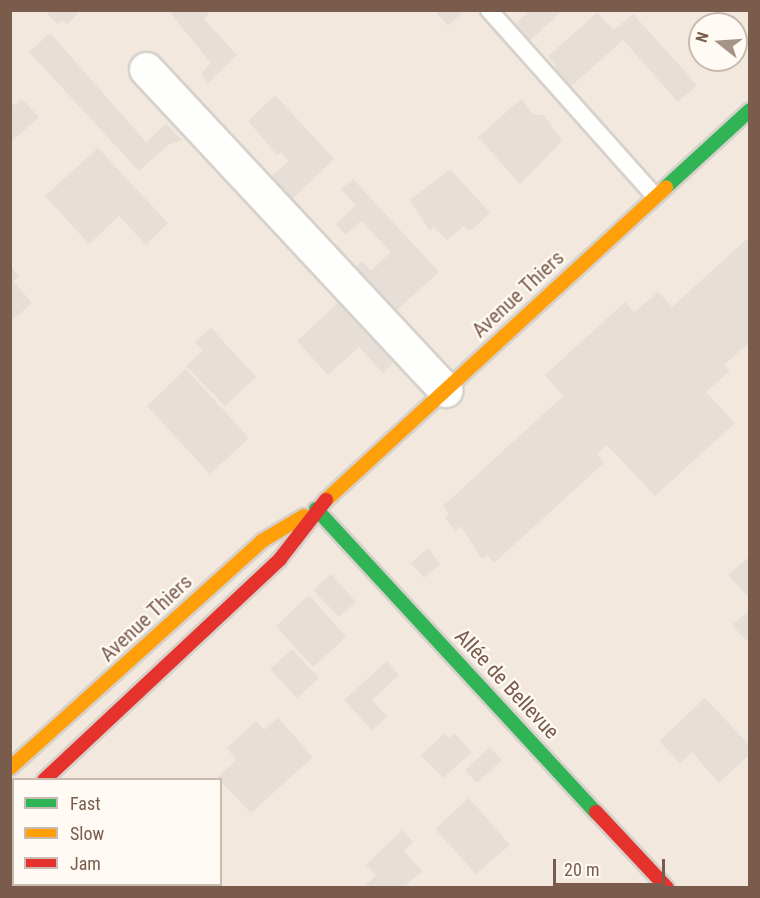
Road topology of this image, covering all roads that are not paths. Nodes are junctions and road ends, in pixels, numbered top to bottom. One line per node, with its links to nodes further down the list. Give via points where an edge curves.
1 (489, 10): 4 (lane)
2 (146, 69): 5 (street)
3 (750, 110): 4 (main road, Avenue Thiers)
4 (656, 196): 5 (main road, Avenue Thiers)
5 (445, 390): 6 (main road, Avenue Thiers)
6 (316, 509): 7 (main road, Avenue Thiers, via 262,541); 8 (main road, Avenue Thiers, via 280,559); 9 (main road, Allée de Bellevue)
7 (10, 768)
8 (46, 778)
9 (667, 888)

